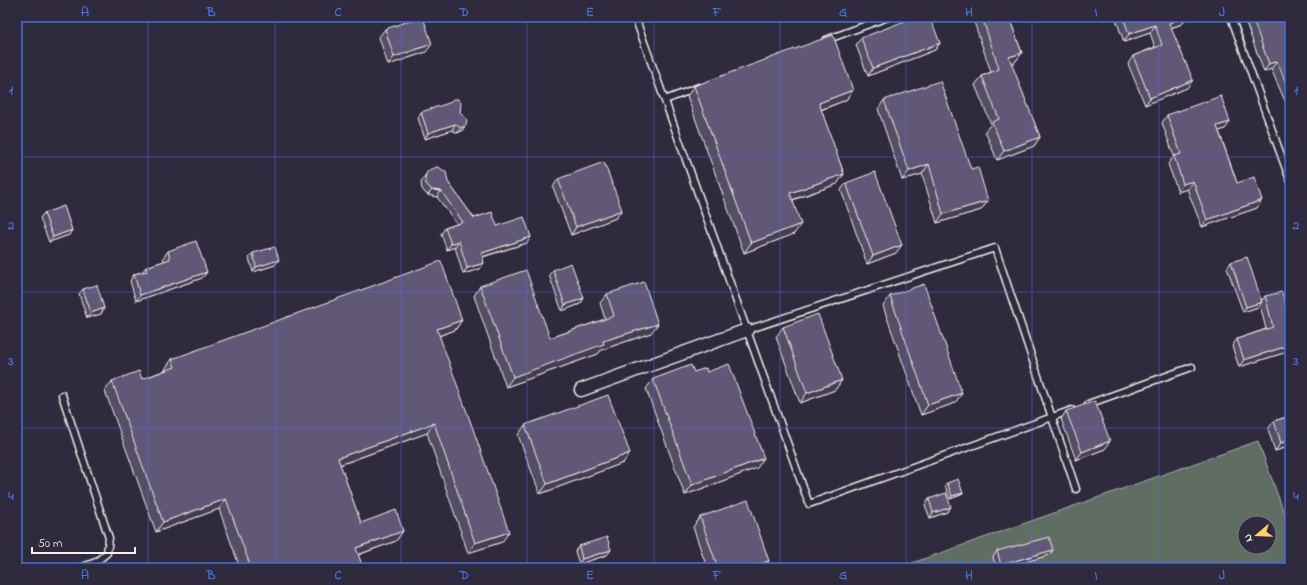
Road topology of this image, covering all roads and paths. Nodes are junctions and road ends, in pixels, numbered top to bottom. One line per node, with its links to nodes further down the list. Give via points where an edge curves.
1 (635, 17): 6 (lane)
2 (888, 17): 4 (lane)
3 (1231, 17): 7 (lane)
4 (817, 43)
5 (708, 84): 6 (lane)
6 (665, 100): 8 (lane)
7 (1290, 180)
8 (747, 330): 10 (street); 12 (lane, via 995,248); 12 (lane, via 809,504)
9 (1192, 367): 12 (lane)
10 (581, 390)
11 (62, 395): 14 (lane, via 108,538 107,553 96,562)
12 (1052, 417): 13 (lane)
13 (1076, 489)
14 (80, 568)

